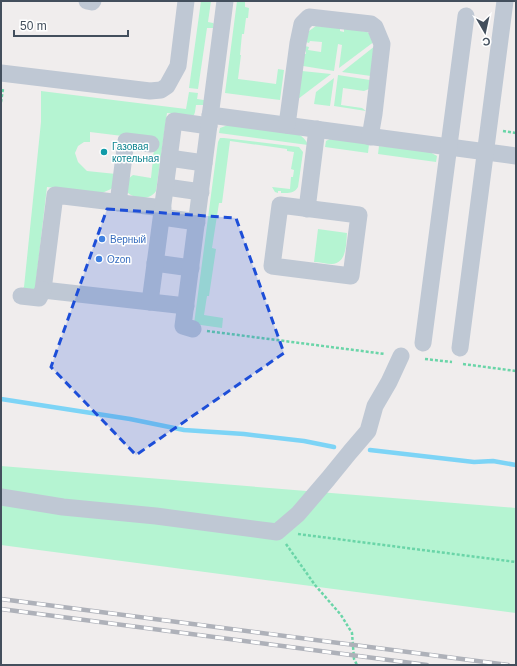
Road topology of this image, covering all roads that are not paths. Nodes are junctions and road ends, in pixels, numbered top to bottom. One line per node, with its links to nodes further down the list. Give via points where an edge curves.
1 (87, 1): 2 (street)
2 (92, 1)
3 (186, 1): 7 (street, via 178,66 167,86 161,90 150,91)
4 (225, 1): 8 (street)
5 (505, 1): 14 (street)
6 (466, 16): 13 (street)
7 (1, 73)
8 (210, 120): 9 (street); 16 (street, via 174,121); 17 (street)
9 (287, 125): 10 (street); 11 (street, via 302,24 309,17 371,24 375,27 382,44)
10 (317, 129): 11 (street); 21 (street)
11 (370, 137): 13 (street)
12 (151, 144): 20 (street, via 126,141)
13 (449, 147): 14 (street); 31 (street)
14 (485, 151): 15 (street); 32 (street)
15 (516, 156)
16 (169, 158): 17 (street); 18 (street)
17 (204, 163): 19 (street)
18 (166, 187): 19 (street); 22 (street)
19 (201, 192): 23 (street)
20 (118, 202): 22 (street); 26 (street, via 55,195)
21 (307, 209): 21 (street, via 280,205 272,266 351,276 359,215)
22 (162, 212): 23 (street); 24 (street)
23 (197, 222): 25 (street)
24 (156, 263): 25 (street); 28 (street)
25 (191, 268): 29 (street)
26 (43, 290): 27 (street, via 39,298); 28 (street)
27 (21, 296)
28 (150, 302): 29 (street)
29 (186, 306): 30 (street, via 184,326)
30 (193, 329)
31 (423, 343)
32 (460, 348)
33 (401, 356): 34 (street, via 375,406 368,431 298,514 277,532 63,507)
34 (1, 497)

